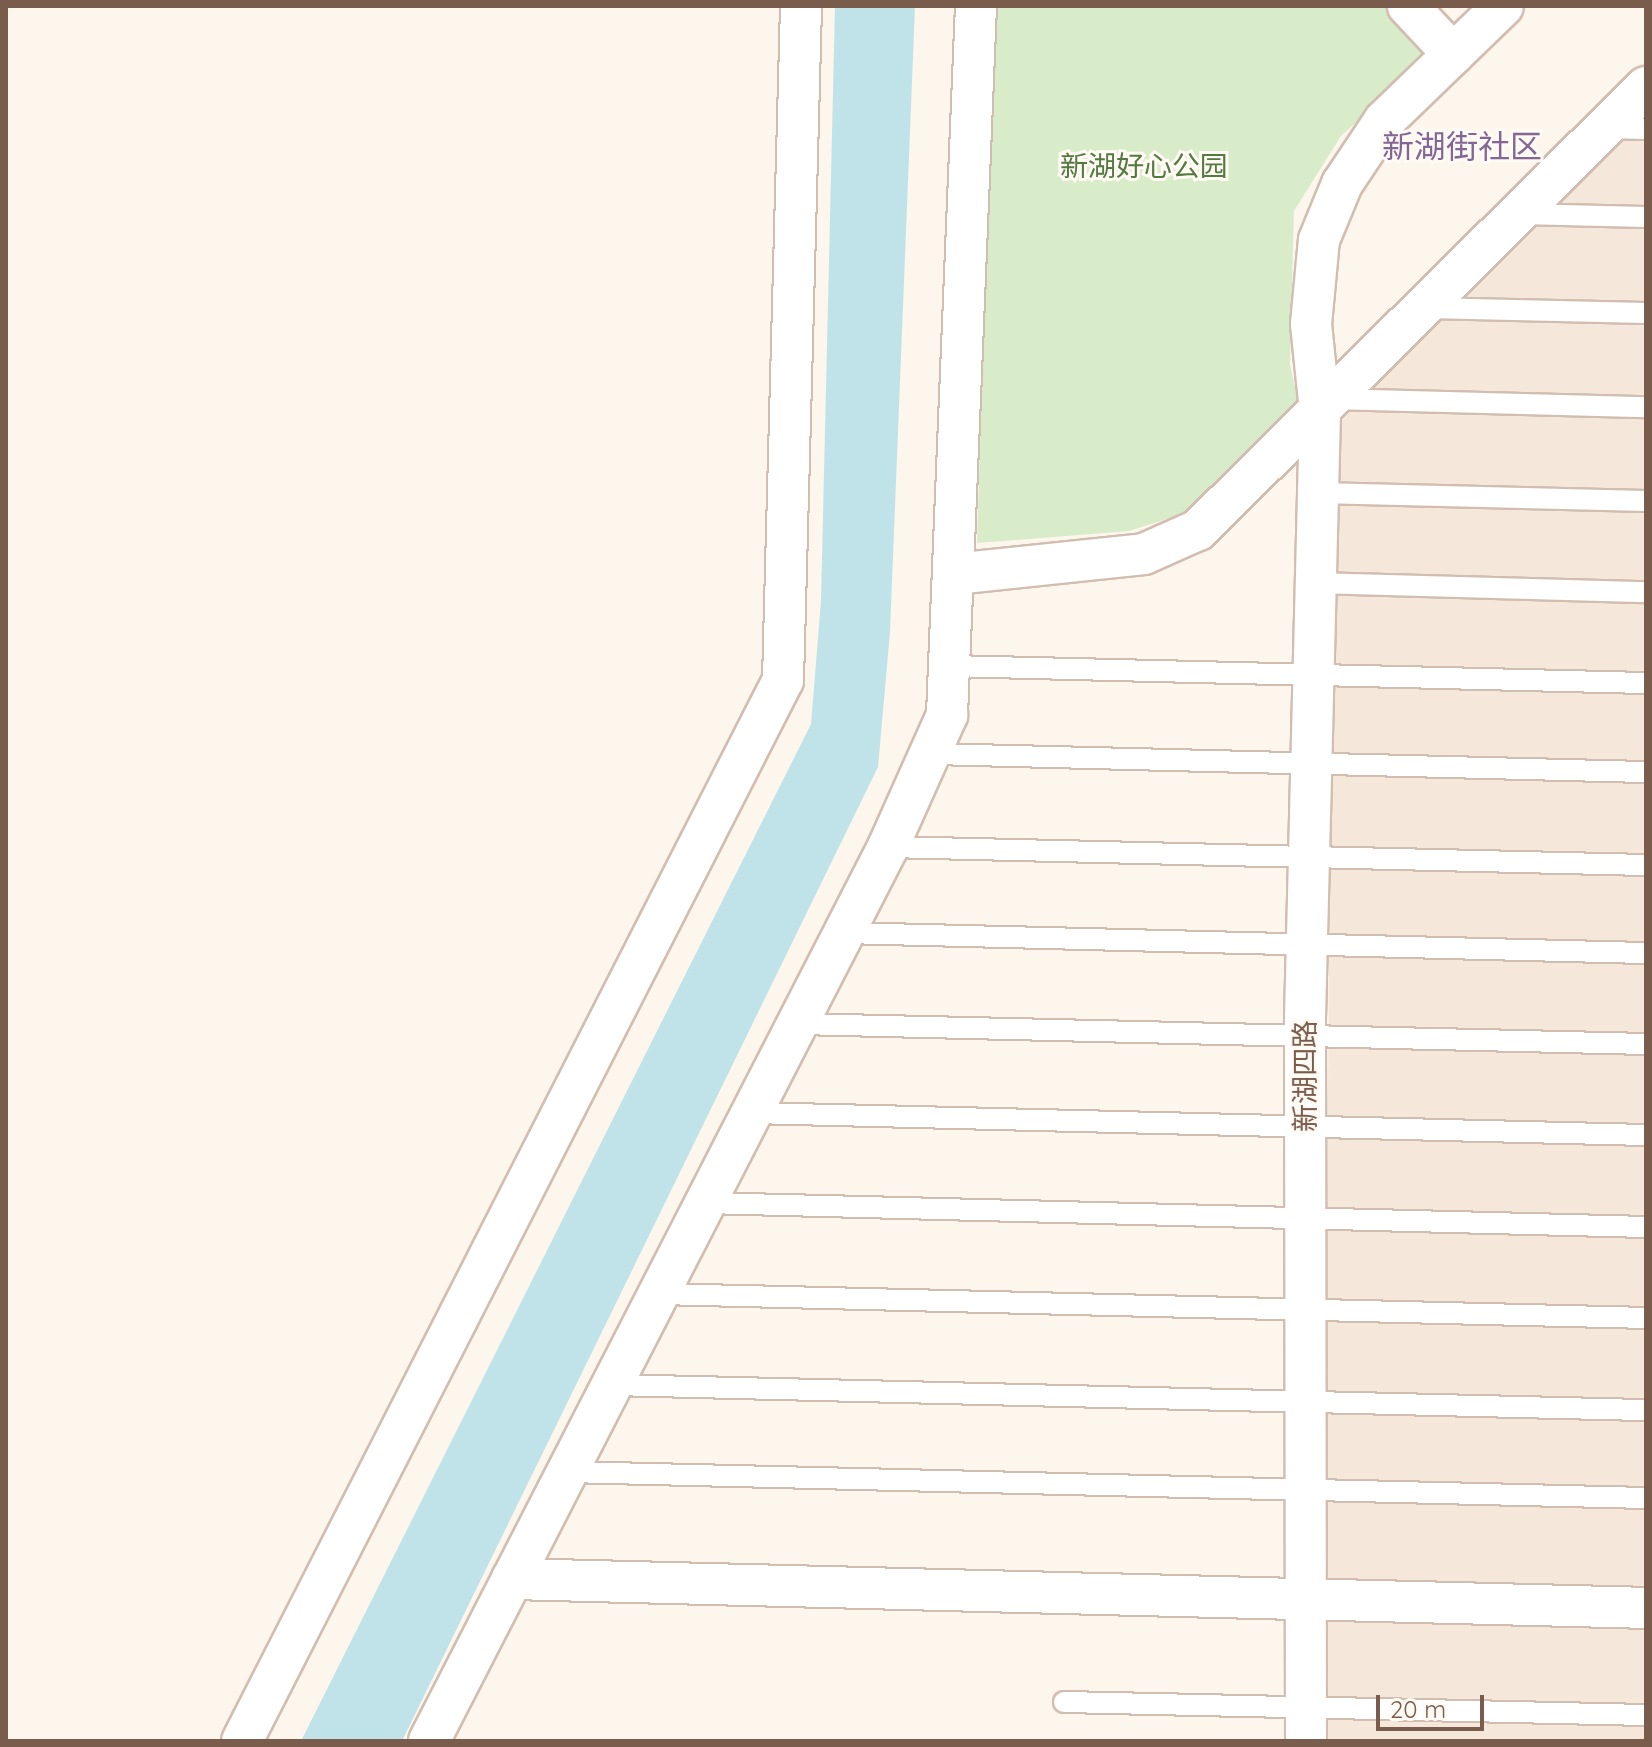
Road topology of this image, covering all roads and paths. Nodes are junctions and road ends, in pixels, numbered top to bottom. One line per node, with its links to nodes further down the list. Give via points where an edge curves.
1 (801, 6): 56 (street, via 783,680)
2 (976, 6): 17 (street)
3 (1408, 6): 5 (street)
4 (1503, 6): 5 (street, 新湖四路)
5 (1453, 54): 13 (street, 新湖四路, via 1384,121 1342,184 1319,240 1311,324)
6 (1646, 87): 7 (street)
7 (1605, 128): 8 (lane); 9 (street)
8 (1646, 129)
9 (1519, 214): 10 (lane); 11 (street)
10 (1646, 217)
11 (1424, 308): 12 (lane); 13 (street)
12 (1646, 313)
13 (1326, 405): 14 (lane); 15 (street, 新湖四路); 17 (street, via 1198,530 1144,554)
14 (1646, 407)
15 (1318, 493): 16 (lane); 18 (street, 新湖四路)
16 (1646, 501)
17 (954, 574): 20 (street)
18 (1316, 583): 19 (lane); 21 (street, 新湖四路)
19 (1646, 592)
20 (950, 666): 21 (lane); 23 (street, via 947,715)
21 (1314, 674): 22 (lane); 24 (street, 新湖四路)
22 (1646, 683)
23 (933, 754): 24 (lane); 26 (street)
24 (1311, 763): 25 (lane); 27 (street, 新湖四路)
25 (1646, 772)
26 (888, 847): 27 (lane); 29 (street)
27 (1309, 857): 28 (lane); 30 (street, 新湖四路)
28 (1646, 865)
29 (844, 933): 30 (lane); 32 (street)
30 (1307, 945): 31 (lane); 33 (street, 新湖四路)
31 (1646, 953)
32 (798, 1024): 33 (lane); 35 (street)
33 (1305, 1036): 34 (lane); 36 (street, 新湖四路)
34 (1646, 1044)
35 (752, 1113): 36 (lane); 38 (street)
36 (1305, 1127): 37 (lane); 39 (street, 新湖四路)
37 (1646, 1135)
38 (705, 1203): 39 (lane); 41 (street)
39 (1305, 1218): 40 (lane); 42 (street, 新湖四路)
40 (1646, 1227)
41 (659, 1294): 42 (lane); 44 (street)
42 (1305, 1309): 43 (lane); 45 (street, 新湖四路)
43 (1646, 1318)
44 (612, 1385): 45 (lane); 47 (street)
45 (1305, 1402): 46 (lane); 48 (street, 新湖四路)
46 (1646, 1410)
47 (567, 1472): 48 (lane); 50 (street)
48 (1306, 1490): 49 (lane); 51 (street, 新湖四路)
49 (1646, 1498)
50 (512, 1579): 51 (street); 57 (street)
51 (1306, 1600): 52 (street); 55 (street, 新湖四路)
52 (1646, 1608)
53 (1064, 1702): 55 (lane)
54 (1646, 1715): 55 (lane)
55 (1306, 1724)
56 (242, 1741)
57 (429, 1741)

